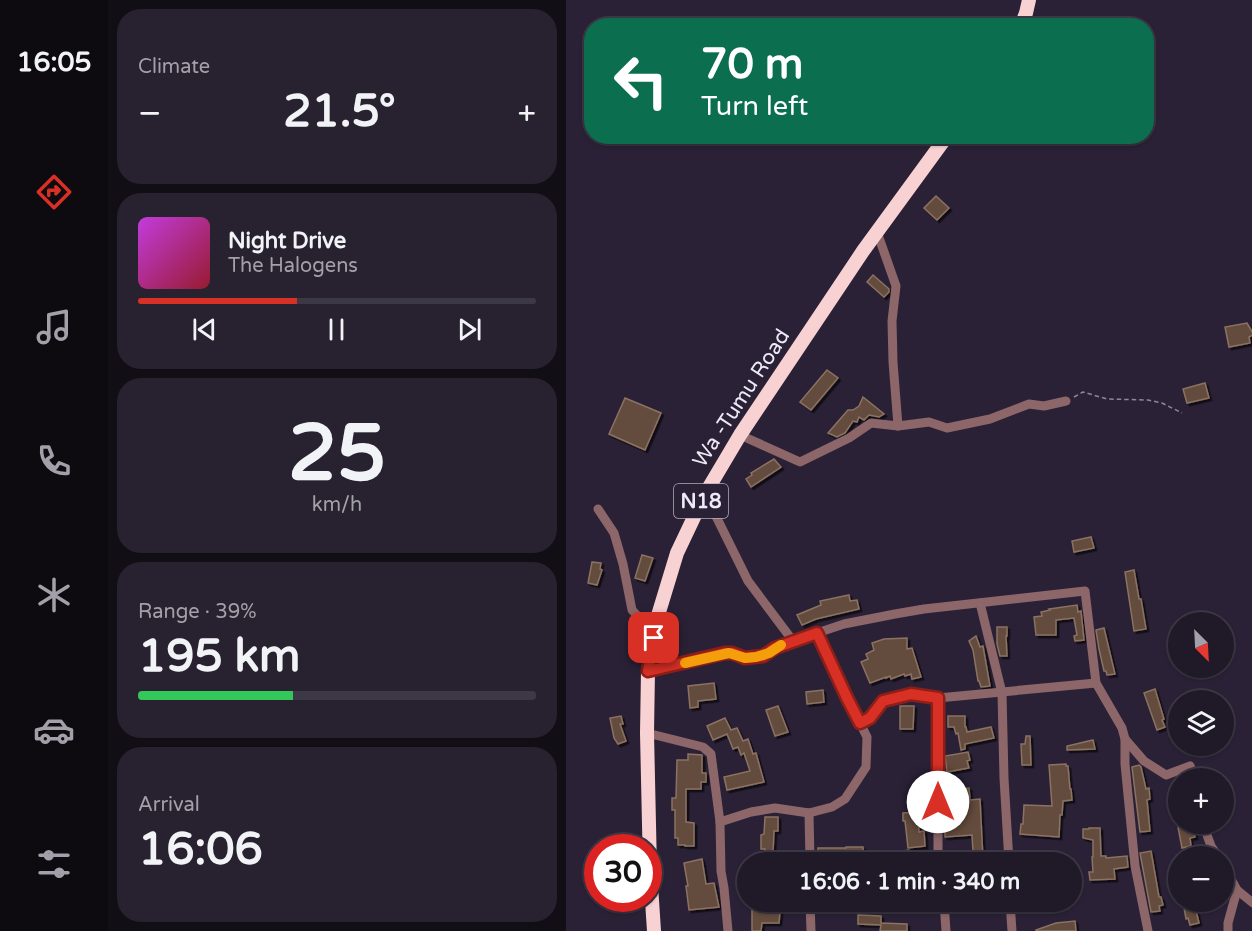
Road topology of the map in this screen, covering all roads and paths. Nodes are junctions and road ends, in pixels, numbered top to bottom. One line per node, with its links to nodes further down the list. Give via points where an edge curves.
1 (1029, 0): 2 (highway)
2 (1024, 18)
3 (941, 144): 4 (highway, Wa -Tumu Road / N18)
4 (877, 232): 7 (street, via 896,285 892,321); 8 (highway, Wa -Tumu Road / N18)
5 (1066, 401): 6 (path, via 1083,392 1107,399 1148,400); 7 (street, via 1044,406 1029,404 990,419 947,428 929,422)
6 (1182, 413)
7 (898, 426): 8 (street, via 871,423 800,462)
8 (740, 435): 9 (highway, Wa -Tumu Road / N18)
9 (705, 494): 12 (highway, Wa -Tumu Road / N18, via 677,553); 14 (street, via 748,581)
10 (598, 509): 12 (street, via 614,532 632,610 645,624)
11 (980, 603): 13 (street, via 895,614); 16 (street, via 1085,591); 17 (street)
12 (656, 622): 15 (highway, Wa -Tumu Road / N18)
13 (817, 633): 14 (street); 19 (street)
14 (793, 641): 15 (street, via 763,656 745,658 729,653)
15 (648, 671): 20 (highway, Wa -Tumu Road / N18)
16 (1096, 683): 17 (street); 21 (street)
17 (1002, 693): 18 (street); 27 (street)
18 (938, 698): 19 (street, via 911,694 883,701 870,718); 26 (street)
19 (860, 723): 23 (street, via 867,737 866,767 845,799)
20 (647, 733): 24 (street, via 708,751); 34 (highway, Wa -Tumu Road / N18)
21 (1125, 739): 22 (street, via 1144,761); 39 (street, via 1135,866)
22 (1168, 774)
23 (809, 813): 24 (street, via 775,808); 25 (street)
24 (720, 822): 35 (street)
25 (810, 852)
26 (938, 852)
27 (1008, 852)
28 (1234, 885): 29 (street)
29 (1237, 890): 30 (street); 40 (street)
30 (1253, 903)
31 (810, 912): 36 (street)
32 (945, 912): 37 (street)
33 (1011, 912): 38 (street)
34 (654, 931)
35 (728, 931)
36 (811, 931)
37 (946, 931)
38 (1012, 931)
39 (1148, 931)
40 (1228, 931)

